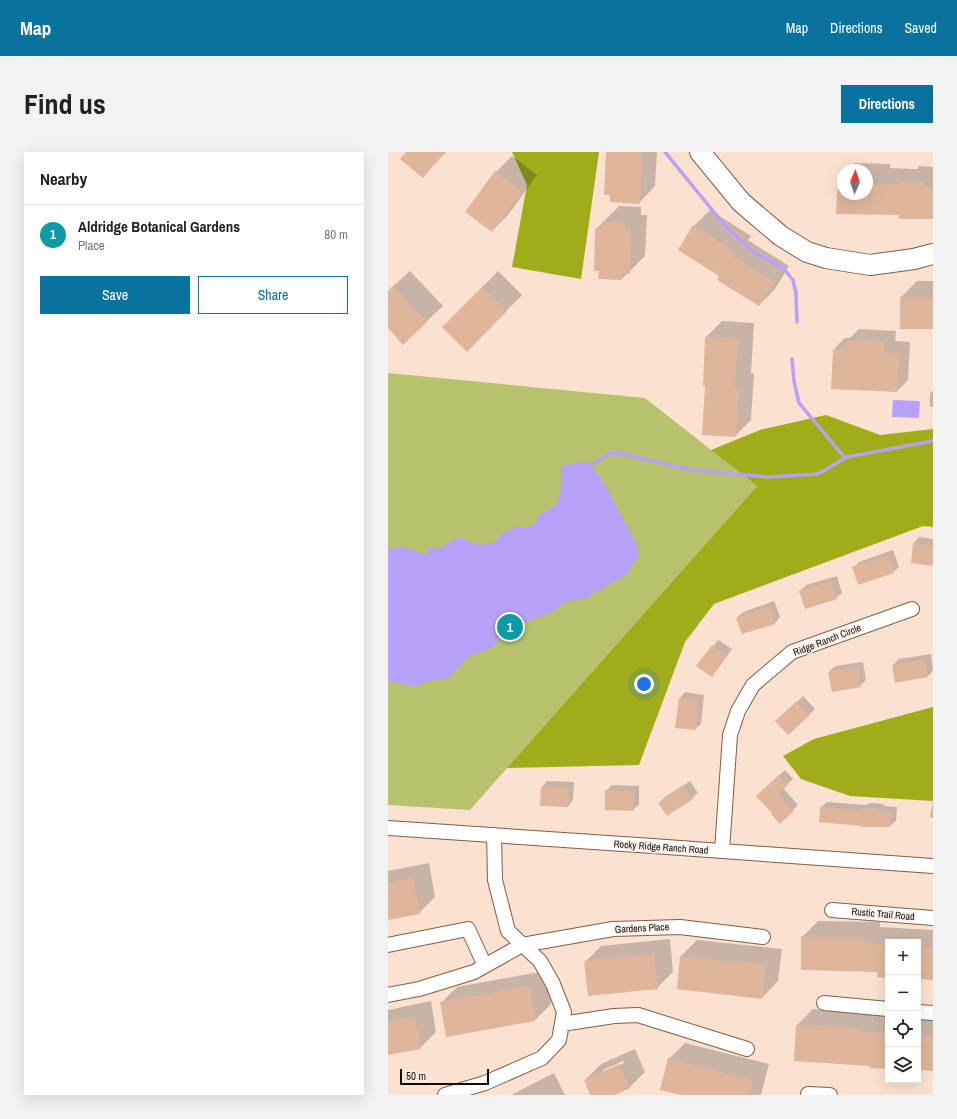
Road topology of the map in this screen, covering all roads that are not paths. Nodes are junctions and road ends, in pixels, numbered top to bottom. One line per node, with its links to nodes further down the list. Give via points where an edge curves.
1 (700, 152): 2 (street, via 741,202 781,236 807,252 826,258 870,265)
2 (933, 254)
3 (912, 609): 6 (street, Ridge Ranch Circle, via 792,652 753,685 738,711 730,735)
4 (388, 828): 5 (street, Rocky Ridge Ranch Road)
5 (494, 835): 6 (street, Rocky Ridge Ranch Road); 12 (street, via 495,880 508,931)
6 (722, 851): 7 (street, Rocky Ridge Ranch Road)
7 (933, 866)
8 (832, 910): 9 (street, Rustic Trail Road)
9 (933, 918)
10 (764, 937): 12 (street, Gardens Place, via 680,926 613,929)
11 (388, 945): 13 (street, via 468,929)
12 (522, 945): 13 (street, Gardens Place); 19 (street, via 540,962 554,984 564,1012)
13 (485, 966): 14 (street, Gardens Place, via 474,972 419,989)
14 (388, 995)
15 (824, 1003): 16 (street)
16 (885, 1009)
17 (921, 1012): 18 (street)
18 (933, 1013)
19 (562, 1024): 20 (street, via 638,1015); 22 (street, via 559,1040 542,1058 485,1083)
20 (747, 1049)
21 (808, 1094): 23 (street)
22 (445, 1095)
23 (830, 1095)

